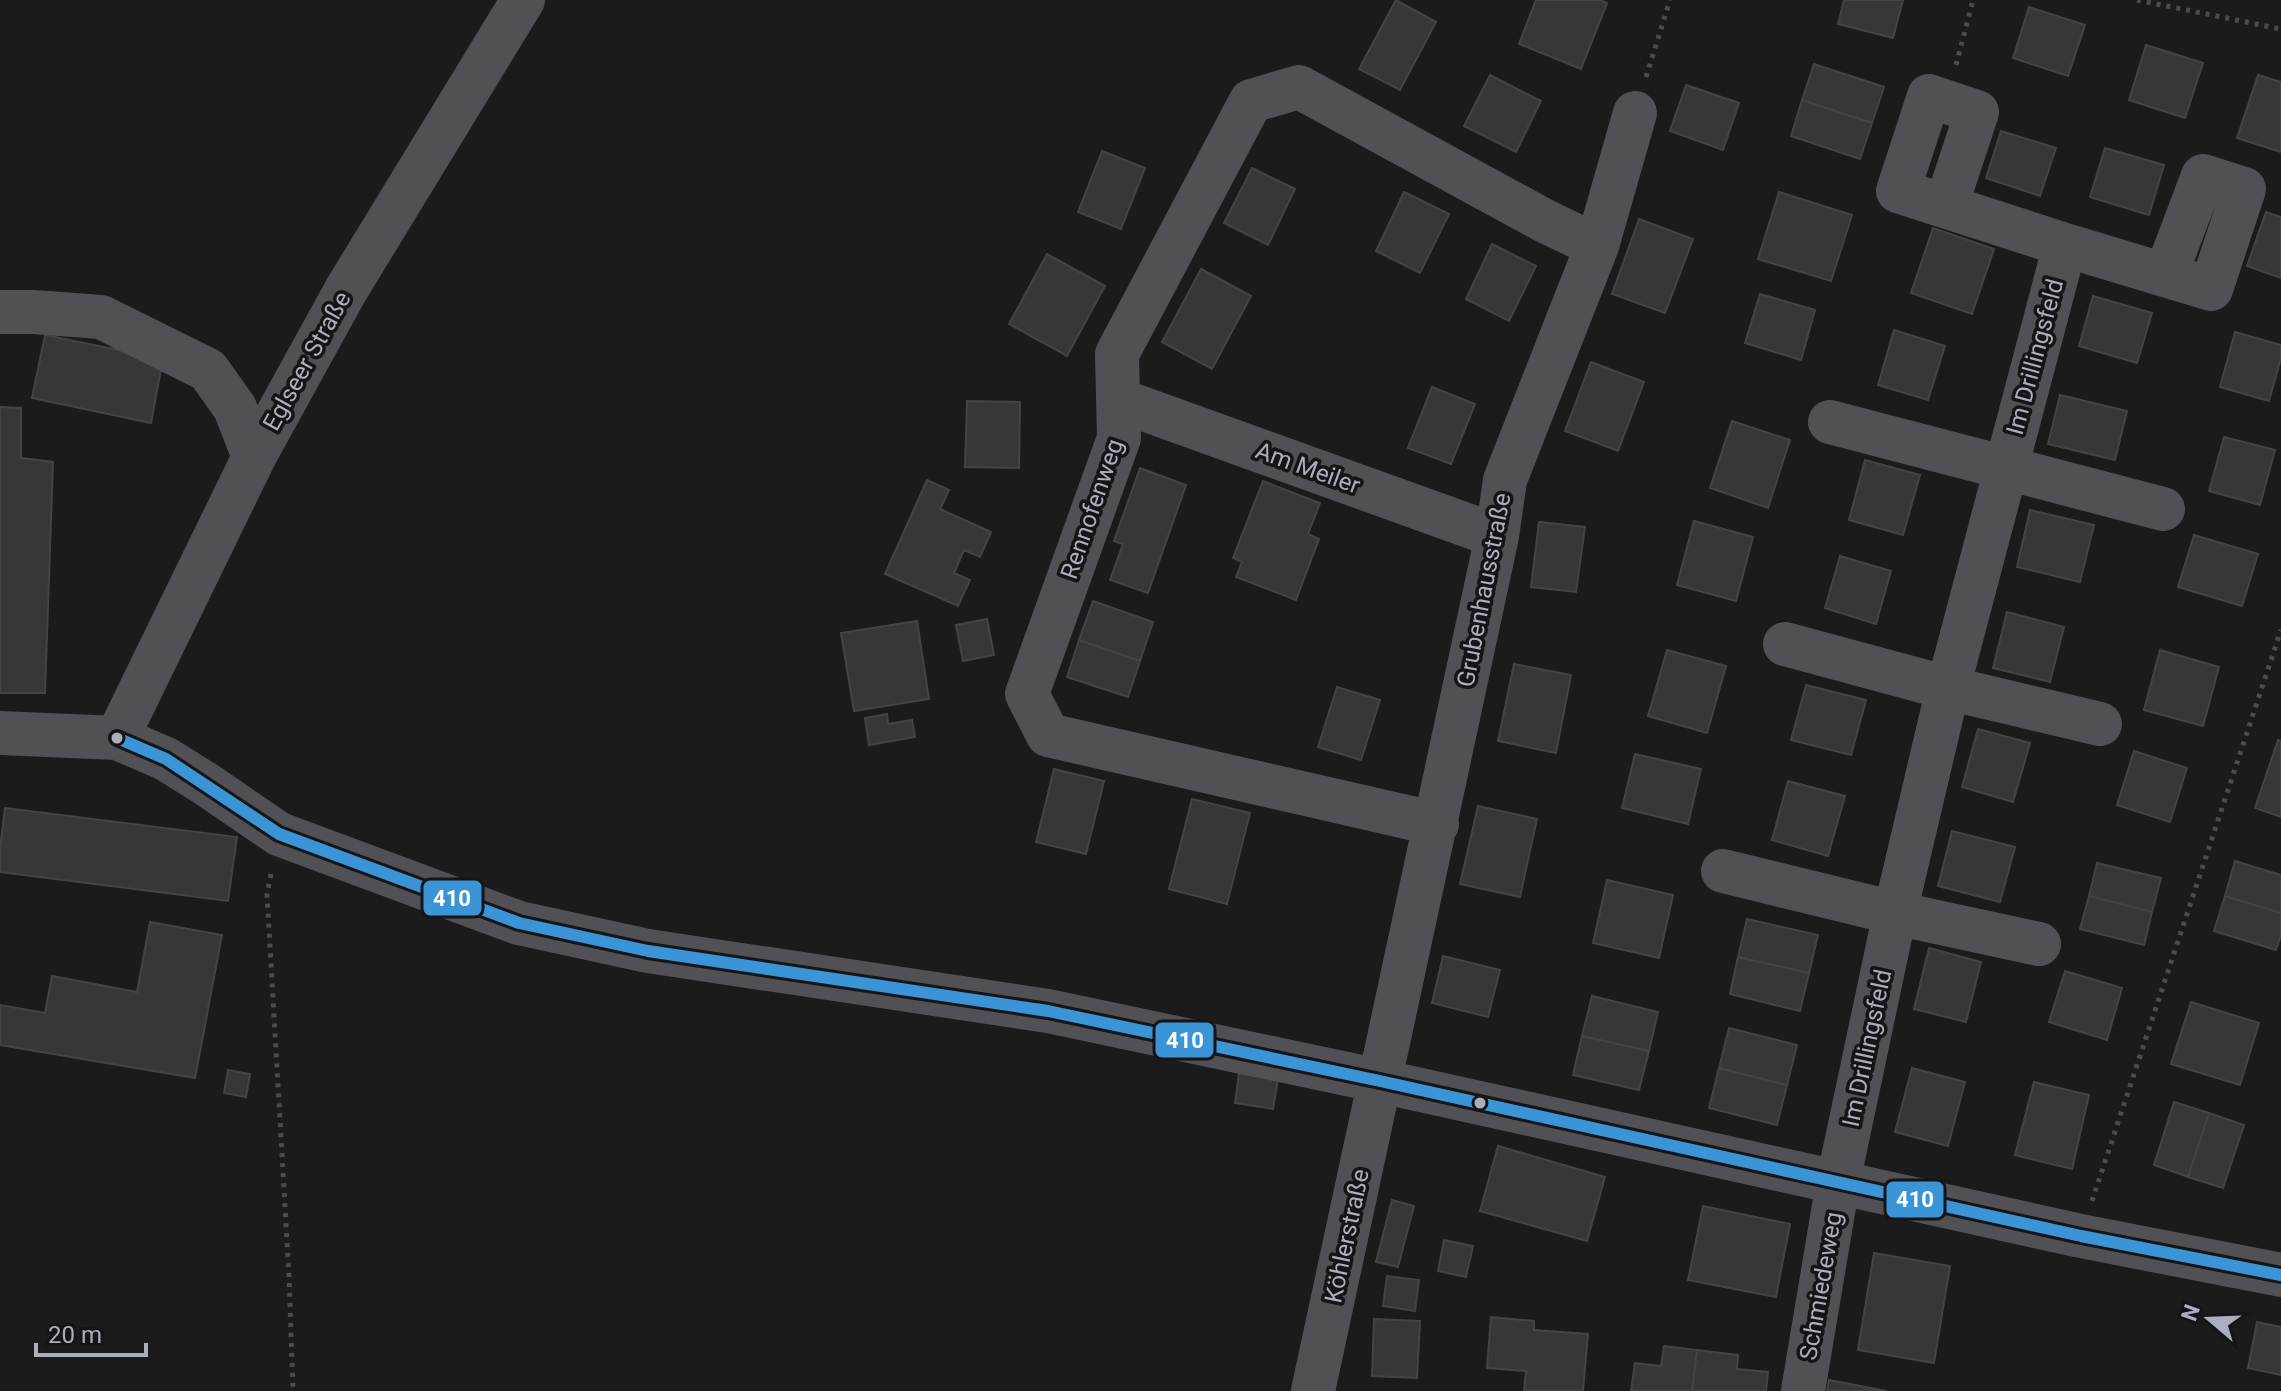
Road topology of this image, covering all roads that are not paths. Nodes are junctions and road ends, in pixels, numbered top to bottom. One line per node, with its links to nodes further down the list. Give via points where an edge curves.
1 (523, 0): 10 (street, Eglseer Straße, via 346,290)
2 (1947, 102): 4 (street, Im Drillingsfeld, via 1977,112 1946,206)
3 (1635, 113): 5 (street, Grubenhausstraße)
4 (2065, 245): 6 (street, Im Drillingsfeld); 11 (street, Im Drillingsfeld)
5 (1597, 246): 8 (street, Rennofenweg, via 1299,87 1251,101 1117,354); 13 (street, Grubenhausstraße, via 1505,480)
6 (2166, 274)
7 (0, 312): 10 (street, via 101,317 208,370 235,408)
8 (1119, 400): 13 (street, Am Meiler); 19 (street, Rennofenweg, via 1119,438 1027,694 1048,735)
9 (1830, 422): 11 (street, Im Drillingsfeld)
10 (254, 457): 18 (street, Eglseer Straße)
11 (2005, 469): 12 (street, Im Drillingsfeld); 15 (street, Im Drillingsfeld)
12 (2163, 509)
13 (1497, 536): 19 (street, Grubenhausstraße)
14 (1785, 644): 15 (street)
15 (1948, 688): 16 (street); 21 (street, Im Drillingsfeld)
16 (2100, 724)
17 (0, 733): 18 (street)
18 (117, 738): 23 (street, via 166,759 293,839 519,923 648,951 1048,1011)
19 (1437, 824): 23 (street, Grubenhausstraße)
20 (1723, 871): 21 (street)
21 (1895, 913): 22 (street); 24 (street, Im Drillingsfeld)
22 (2039, 944)
23 (1380, 1081): 24 (street); 26 (street, Köhlerstraße)
24 (1838, 1182): 25 (street); 27 (street, Schmiedeweg)
25 (2281, 1275)
26 (1313, 1391)
27 (1803, 1391)

